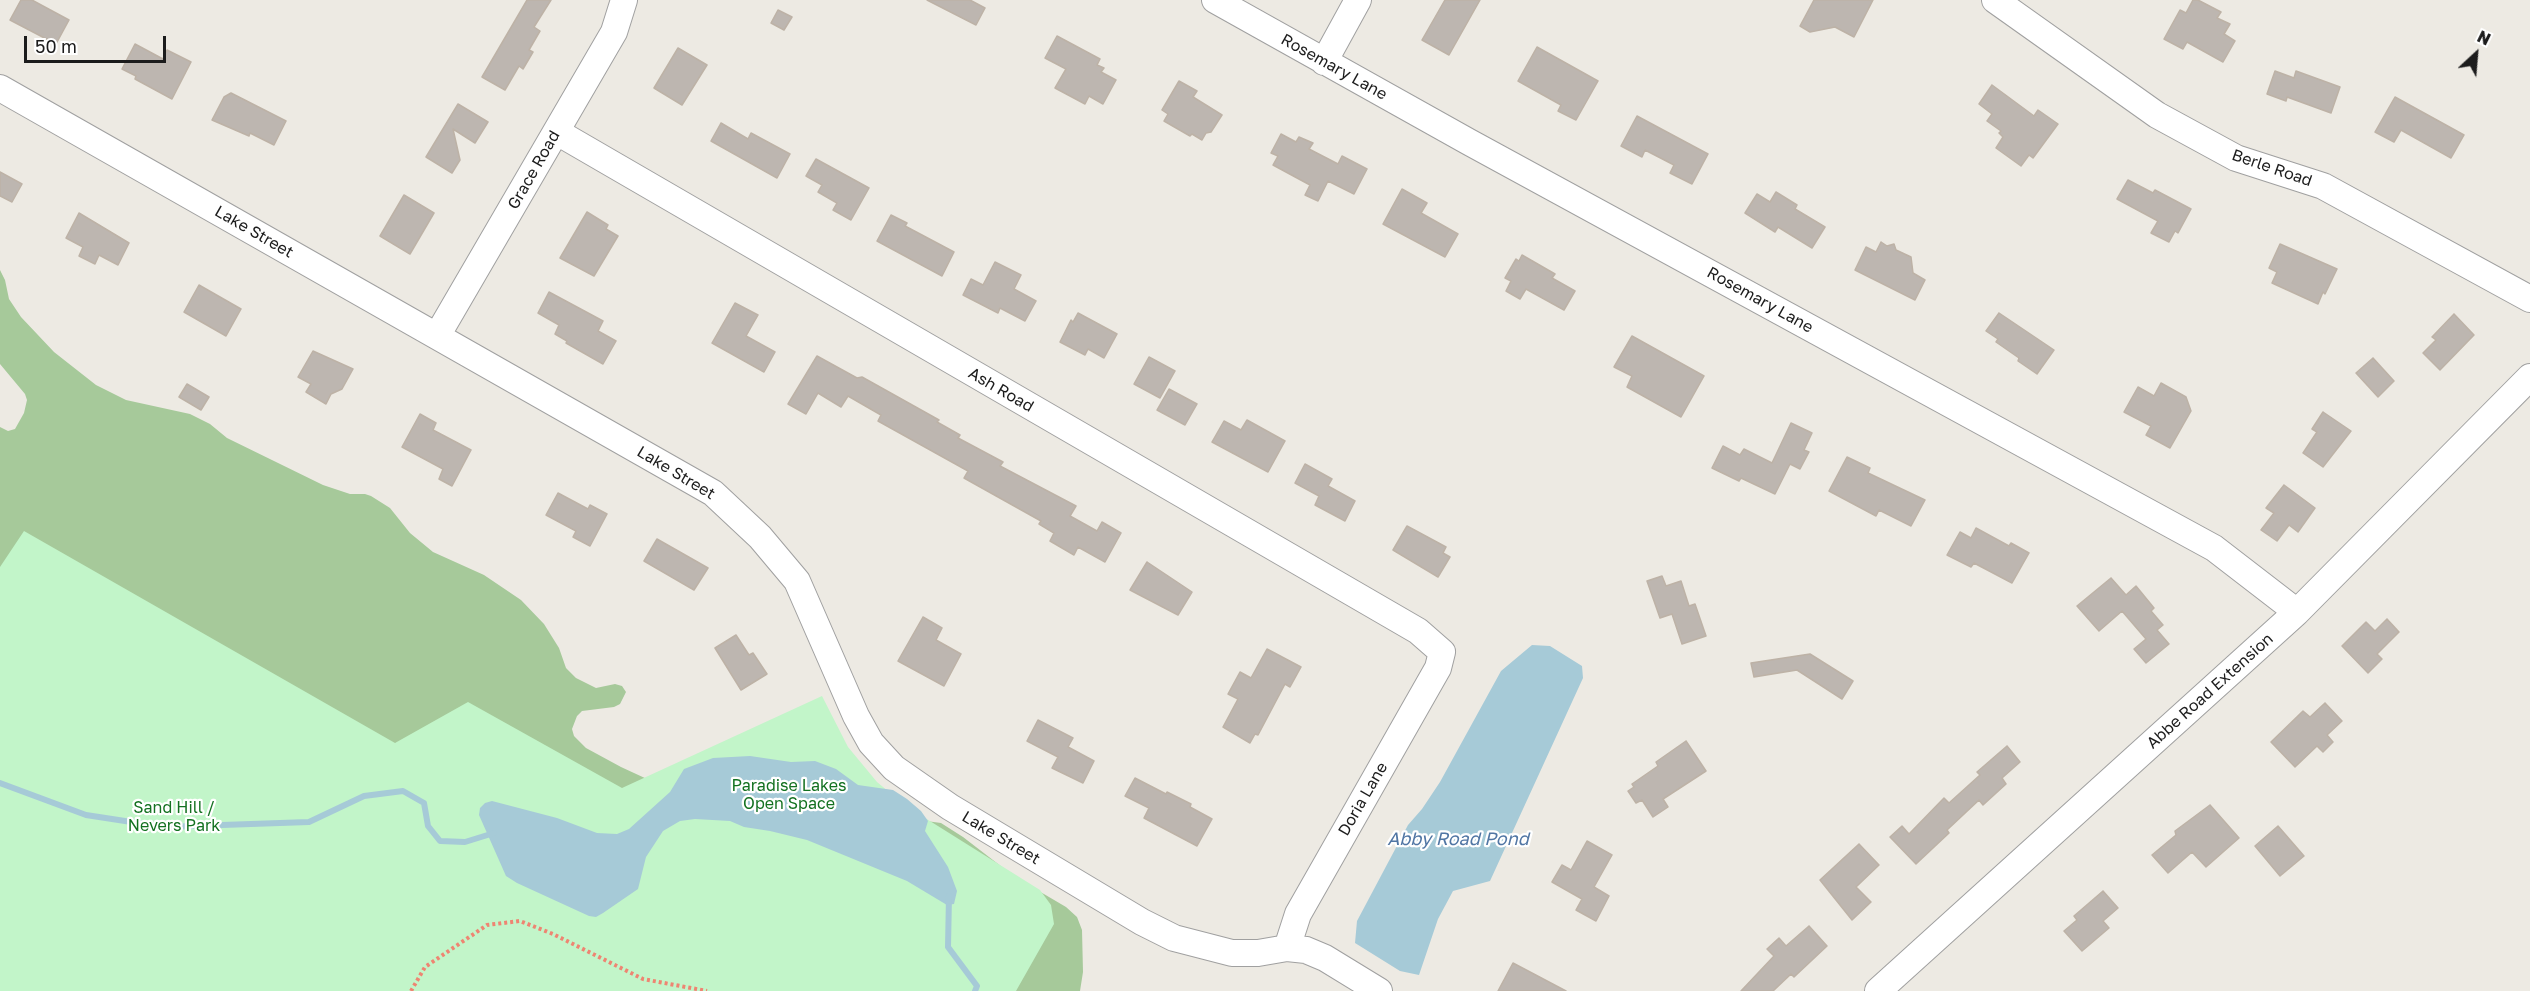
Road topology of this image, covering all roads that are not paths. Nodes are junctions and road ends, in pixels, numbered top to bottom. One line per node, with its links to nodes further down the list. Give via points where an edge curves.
1 (624, 0): 7 (street, Grace Road, via 614,32)
2 (1215, 0): 5 (street, Rosemary Lane)
3 (1358, 0): 5 (street)
4 (1995, 0): 8 (street, Berle Road, via 2157,115 2236,158 2323,186)
5 (1324, 62): 11 (street, Rosemary Lane, via 2214,548)
6 (0, 88): 9 (street, Lake Street)
7 (557, 132): 9 (street, Grace Road); 12 (street, Ash Road, via 1418,631)
8 (2530, 299)
9 (437, 336): 13 (street, Lake Street, via 713,493 760,537 797,581 856,716 871,743 894,768 950,807 1174,938 1232,953)
10 (2530, 377): 11 (street, Abbe Road Extension)
11 (2297, 612): 15 (street, Abbe Road Extension)
12 (1442, 652): 13 (street, Doria Lane, via 1438,668 1298,914)
13 (1287, 948): 14 (street, Lake Street, via 1325,958)
14 (1379, 991)
15 (1878, 991)

